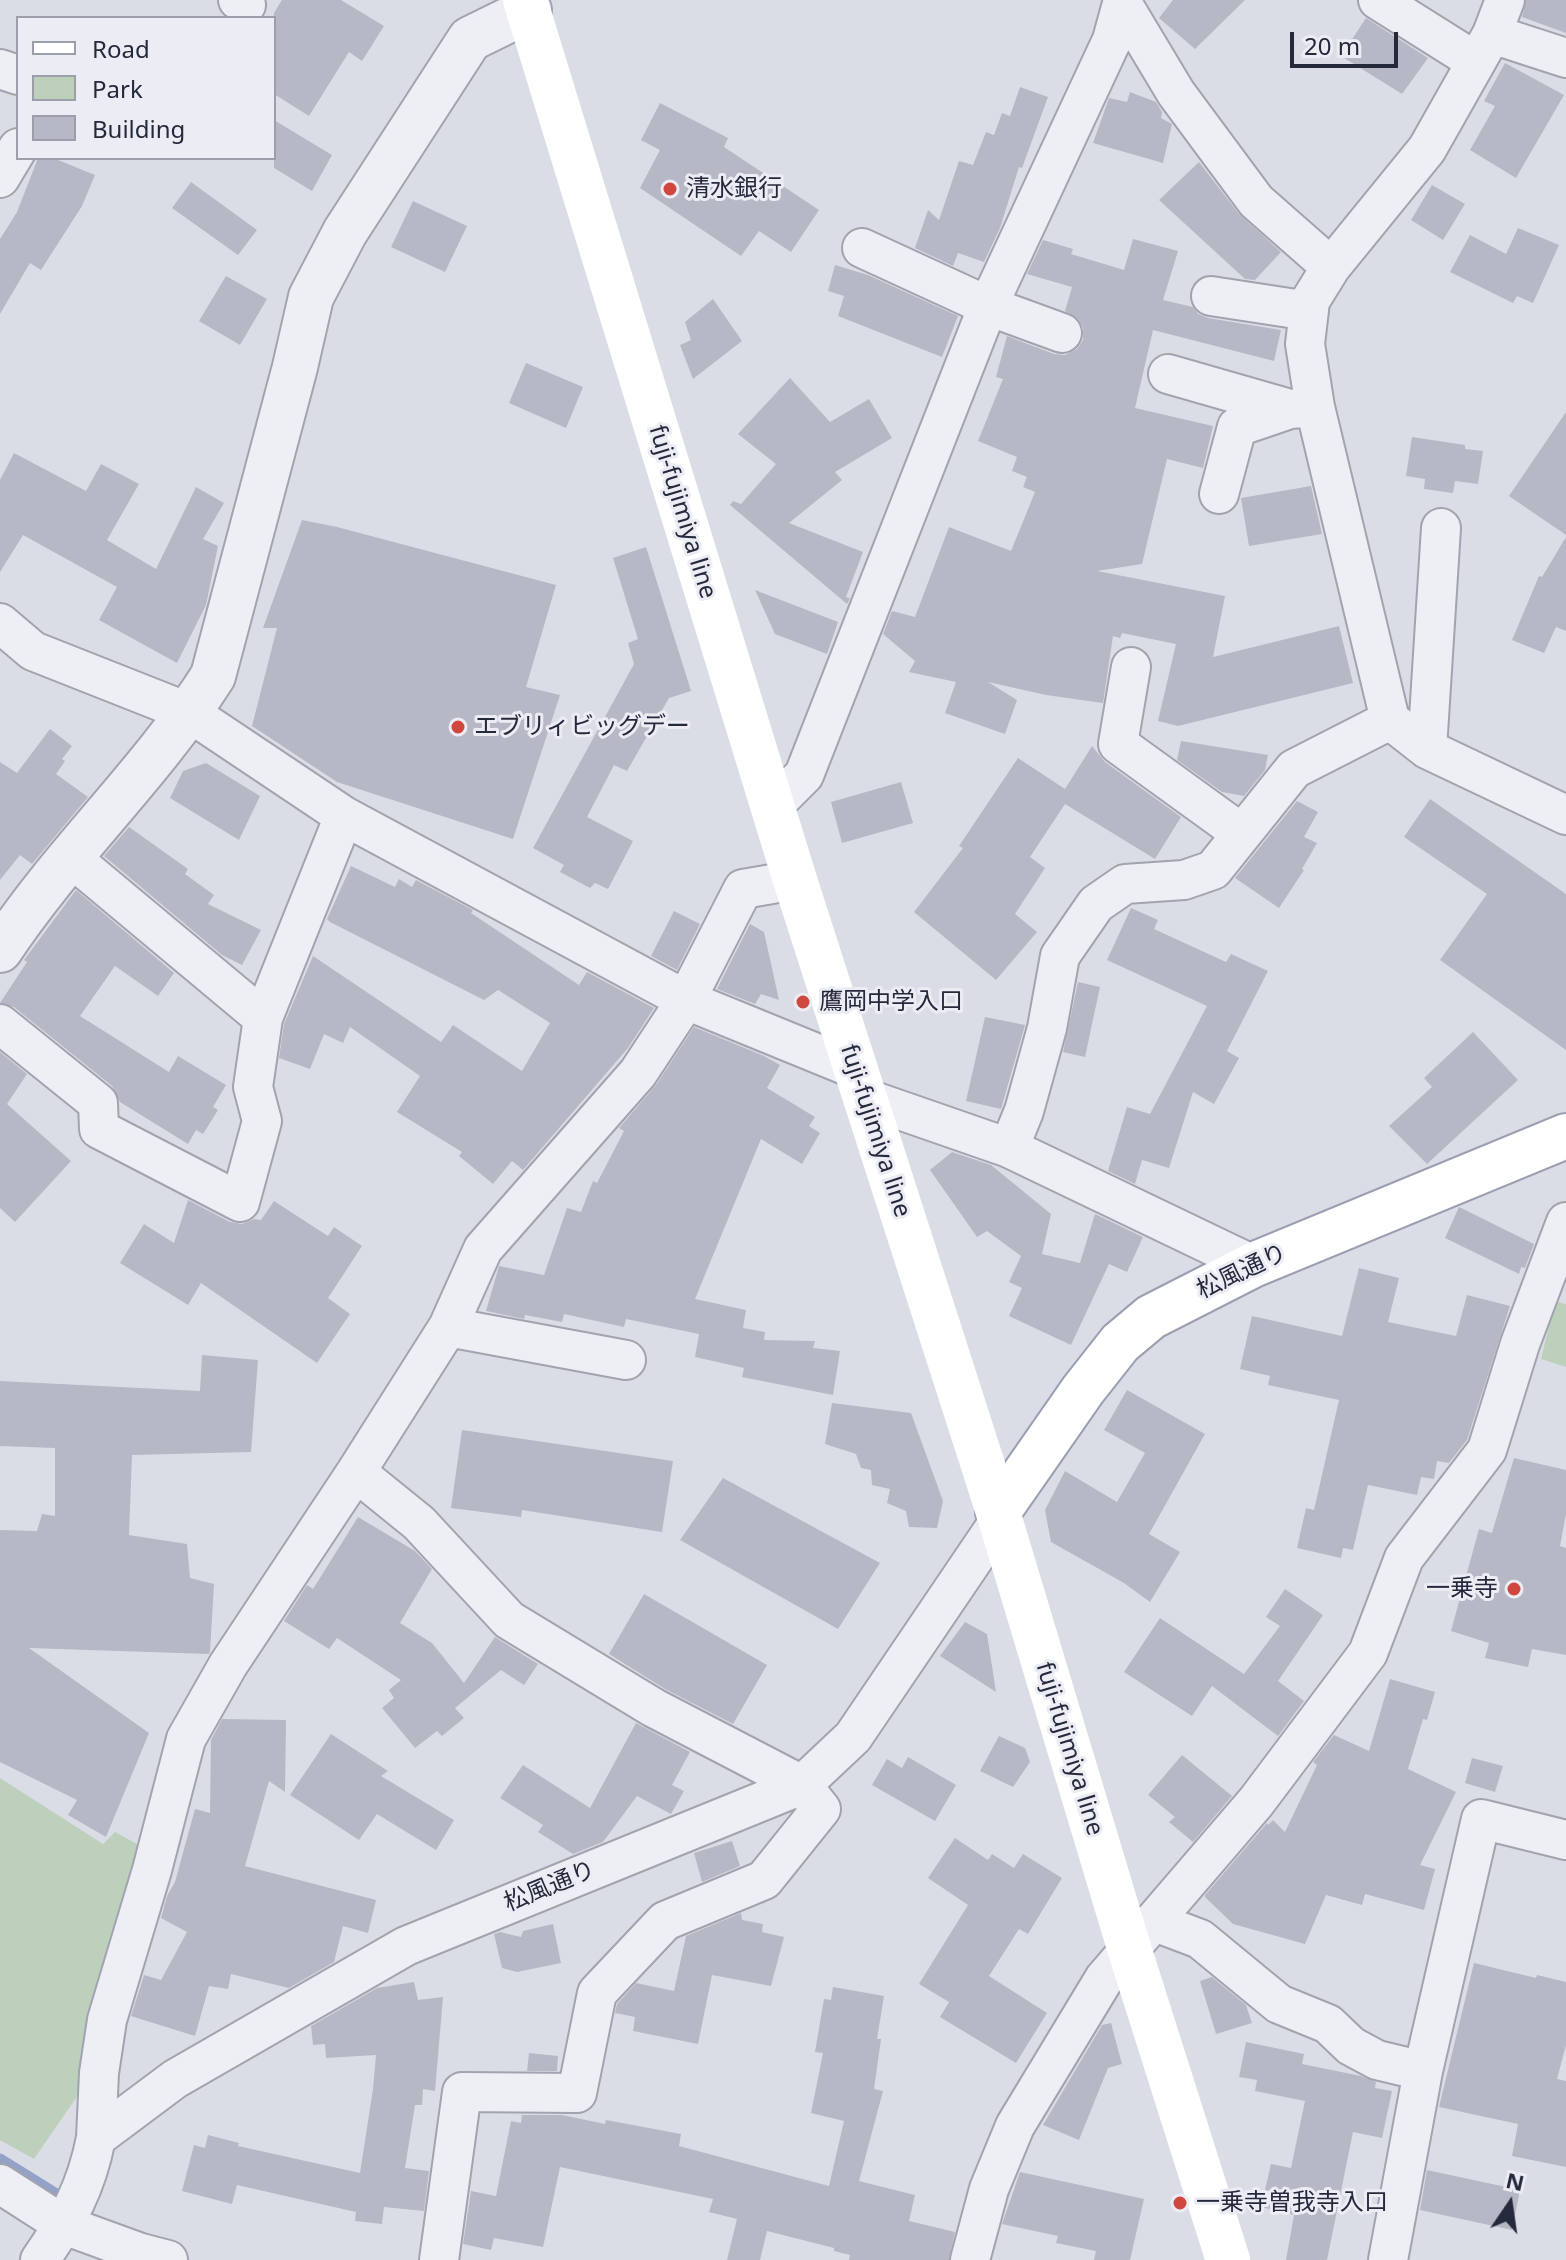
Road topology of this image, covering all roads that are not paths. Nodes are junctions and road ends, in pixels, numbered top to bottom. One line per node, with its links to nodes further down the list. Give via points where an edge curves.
1 (1378, 0): 4 (street)
2 (1123, 2): 9 (street, via 1176,93 1256,201); 11 (street, via 1112,40)
3 (527, 5): 20 (street, via 470,39 345,232 311,297 213,676); 23 (main road, fuji-fujimiya line)
4 (1491, 32): 5 (street); 9 (street, via 1427,149)
5 (1566, 58)
6 (16, 151): 7 (street)
7 (0, 178)
8 (862, 248): 11 (street)
9 (1331, 267): 12 (street)
10 (1211, 296): 12 (street)
11 (988, 306): 13 (street); 23 (street, via 804,775)
12 (1309, 311): 15 (street)
13 (1062, 333)
14 (1168, 374): 15 (street)
15 (1303, 408): 16 (street, via 1237,427); 21 (street)
16 (1219, 494)
17 (1441, 528): 22 (street)
18 (0, 623): 20 (street, via 33,651)
19 (1131, 667): 26 (street, via 1118,744)
20 (190, 713): 25 (street); 27 (street)
21 (1390, 720): 22 (street); 26 (street, via 1294,769)
22 (1427, 749): 24 (street)
23 (772, 807): 28 (main road, fuji-fujimiya line)
24 (1566, 815)
25 (344, 816): 30 (street); 31 (street)
26 (1241, 833): 35 (street, via 1213,870 1184,880 1125,884 1096,904 1060,956 1047,1028)
27 (69, 856): 29 (street); 31 (street)
28 (795, 880): 30 (street, via 743,889); 33 (main road, fuji-fujimiya line)
29 (0, 950)
30 (686, 1000): 33 (street); 38 (street, via 638,1073 483,1249)
31 (263, 1018): 32 (street, via 253,1087 262,1121 240,1202 99,1129 98,1103)
32 (0, 1024)
33 (860, 1084): 35 (street); 41 (main road, fuji-fujimiya line)
34 (1566, 1136): 37 (main road, 松風通り)
35 (1009, 1148): 37 (street)
36 (1566, 1222): 44 (street, via 1487,1450 1404,1558 1368,1653 1256,1802)
37 (1253, 1265): 41 (main road, 松風通り, via 1166,1307 1120,1343)
38 (448, 1327): 39 (street); 40 (street)
39 (626, 1360)
40 (356, 1472): 42 (street, via 419,1523 509,1620 654,1708); 46 (street, via 228,1665 186,1739 107,2020)
41 (999, 1516): 42 (street, 松風通り, via 853,1737); 44 (main road, fuji-fujimiya line)
42 (802, 1785): 46 (street, 松風通り, via 406,1946 175,2079); 51 (street, via 821,1809 764,1880 665,1921 597,1993 577,2093 462,2092)
43 (1566, 1840): 45 (street, via 1481,1819)
44 (1142, 1936): 45 (street, via 1200,1939 1279,2004 1328,2024 1351,2046 1377,2060); 52 (street, via 1104,1979 1015,2126 989,2189); 53 (main road, fuji-fujimiya line)
45 (1423, 2071): 54 (street)
46 (96, 2138): 48 (street, via 88,2175)
47 (0, 2184): 48 (street)
48 (66, 2221): 49 (street); 50 (street)
49 (40, 2260)
50 (168, 2260)
51 (439, 2260)
52 (970, 2260)
53 (1228, 2260)
54 (1388, 2260)

